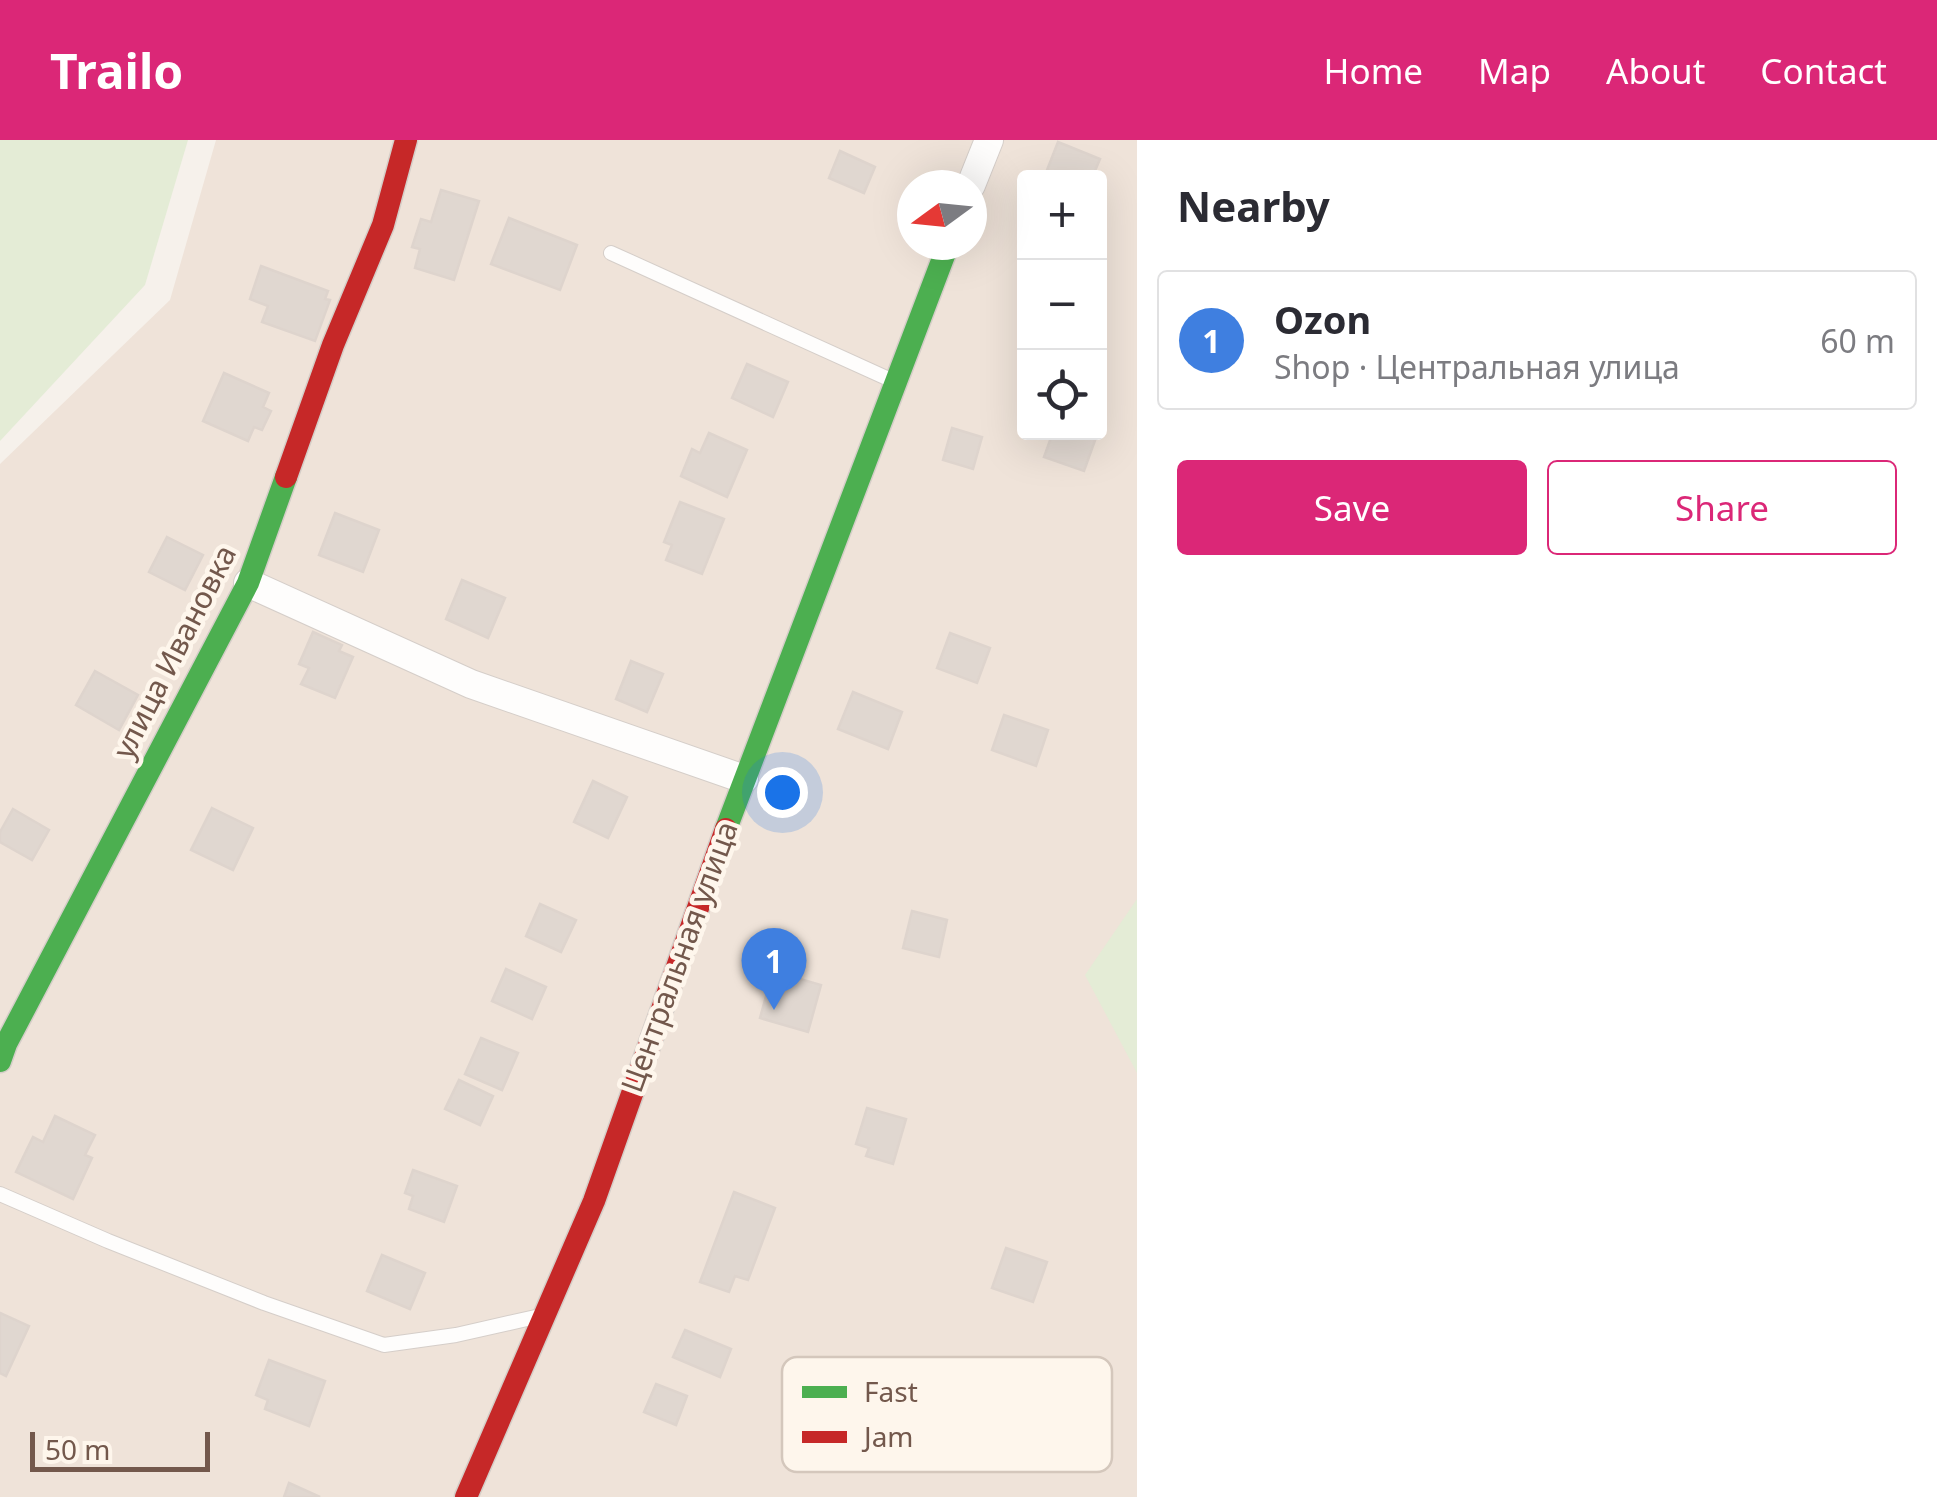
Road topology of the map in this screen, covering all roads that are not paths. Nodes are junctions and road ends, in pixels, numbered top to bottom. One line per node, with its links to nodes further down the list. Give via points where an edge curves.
1 (406, 140): 7 (street, улица Ивановка, via 383,225)
2 (989, 140): 3 (street)
3 (978, 170)
4 (610, 253): 6 (lane)
5 (942, 260): 6 (street, Центральная улица)
6 (896, 382): 8 (street, Центральная улица)
7 (248, 583): 8 (street, via 471,684); 9 (street, улица Ивановка)
8 (744, 779): 11 (street, Центральная улица, via 594,1201)
9 (0, 1061)
10 (0, 1194): 11 (lane, via 108,1242 384,1345)
11 (545, 1314): 12 (street, Центральная улица)
12 (466, 1497)

